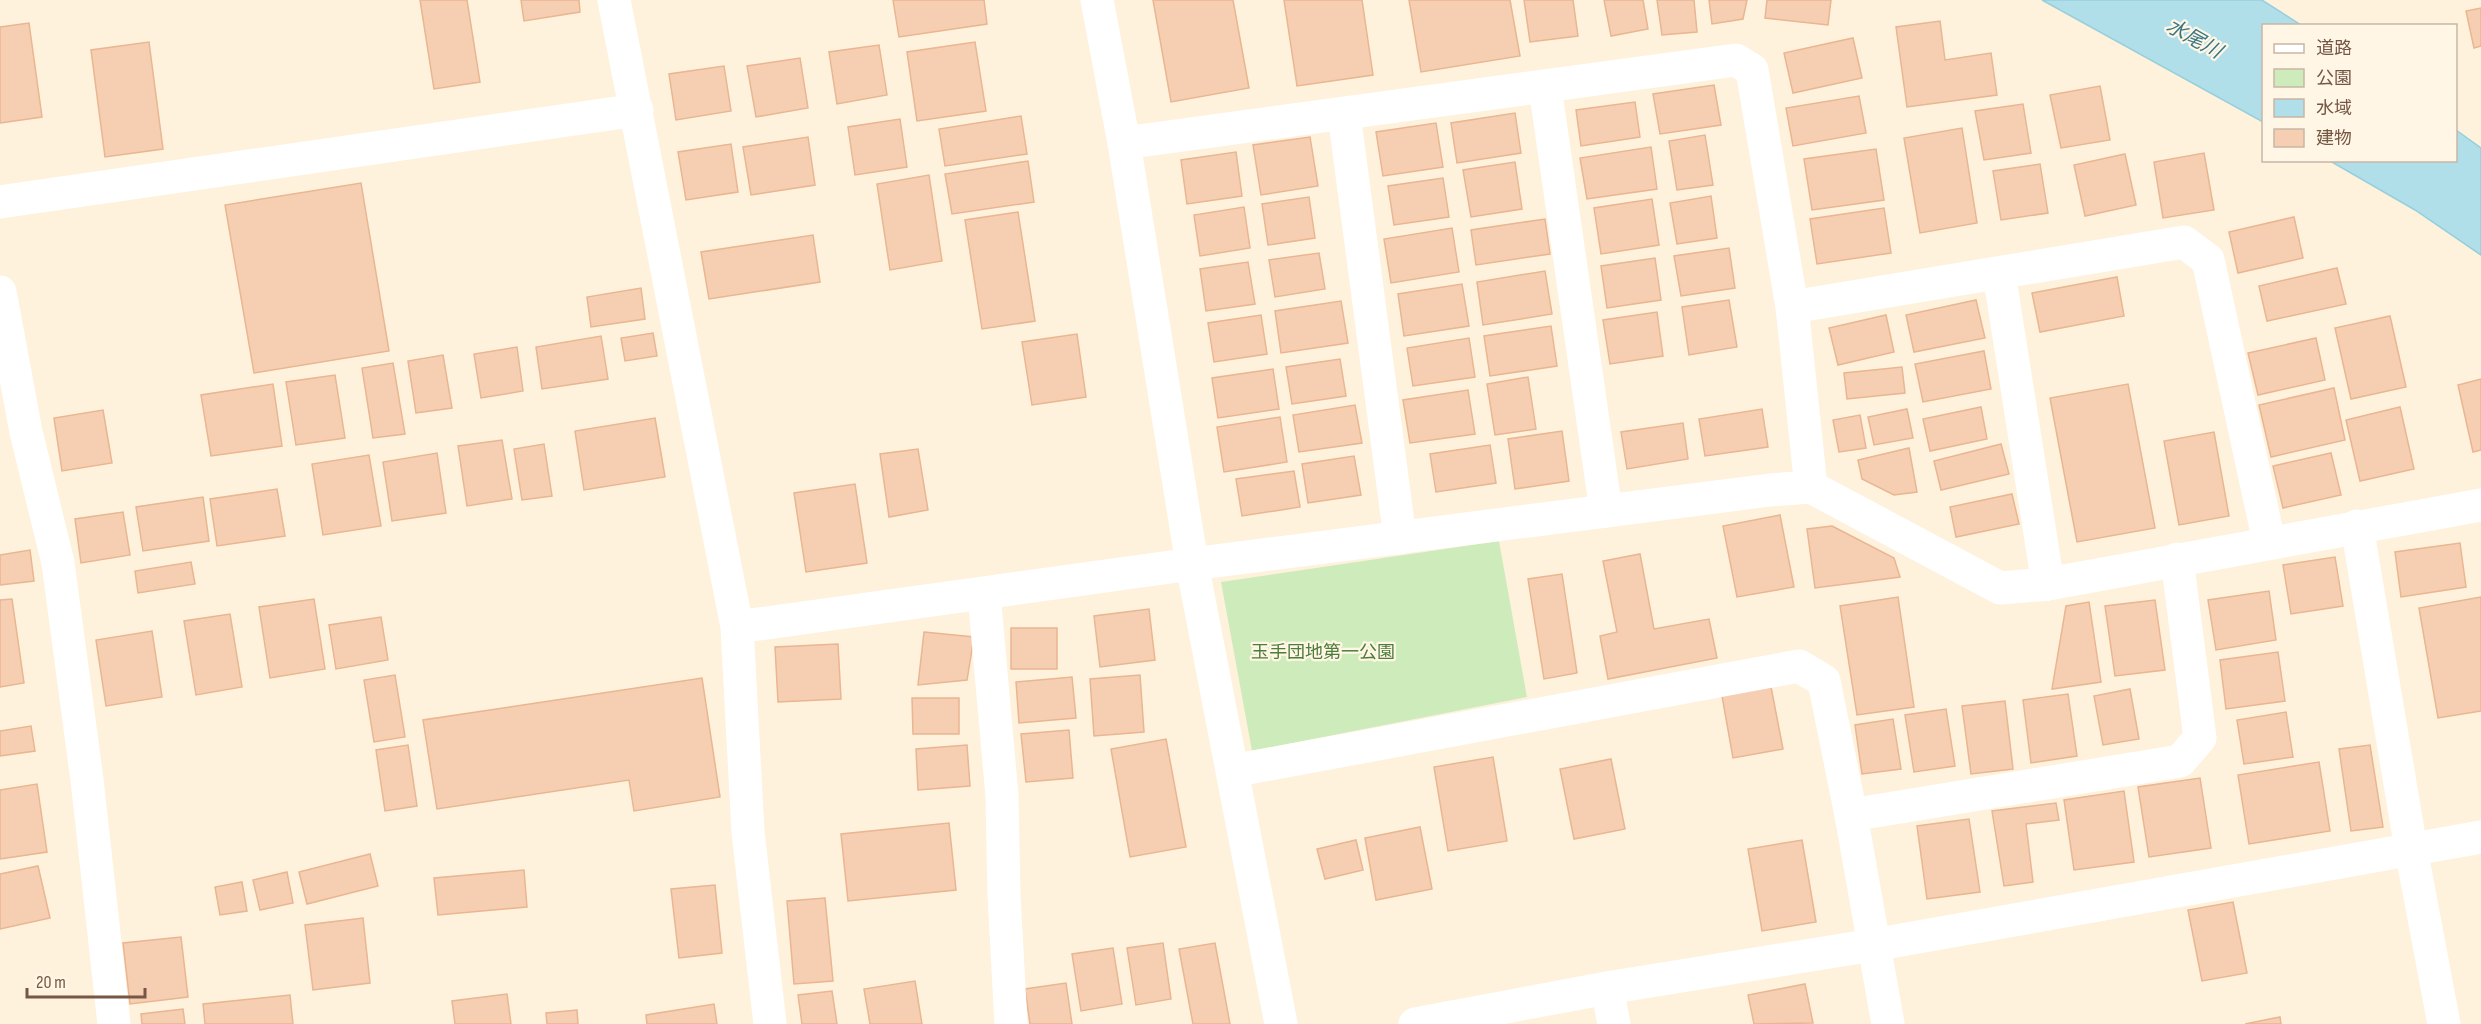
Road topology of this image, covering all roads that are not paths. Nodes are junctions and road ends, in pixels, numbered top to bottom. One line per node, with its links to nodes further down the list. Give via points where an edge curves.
1 (614, 0): 4 (street)
2 (1097, 0): 6 (street)
3 (1545, 87): 5 (street); 10 (street, via 1736,60 1752,70); 13 (street)
4 (637, 110): 7 (street); 21 (street)
5 (1344, 114): 6 (street); 15 (street)
6 (1124, 143): 18 (street)
7 (0, 202)
8 (1999, 273): 10 (street); 16 (street, via 2184,242 2208,260); 19 (street)
9 (0, 292): 28 (street, via 26,432 58,563)
10 (1792, 307): 11 (street)
11 (1811, 487): 13 (street); 19 (street, via 2000,588)
12 (2481, 505): 14 (street)
13 (1606, 511): 15 (street)
14 (2357, 526): 16 (street); 25 (street)
15 (1400, 538): 18 (street)
16 (2269, 542): 17 (street)
17 (2177, 559): 19 (street); 23 (street, via 2200,738 2180,761)
18 (1192, 564): 20 (street); 22 (street)
19 (2048, 584)
20 (984, 594): 21 (street); 30 (street, via 1002,796)
21 (737, 627): 29 (street, via 748,832)
22 (1232, 771): 23 (street, via 1799,666 1824,681); 31 (street)
23 (1851, 815): 26 (street)
24 (2481, 837): 25 (street)
25 (2411, 849): 26 (street); 35 (street)
26 (1873, 945): 27 (street); 34 (street)
27 (1607, 988): 32 (street); 33 (street)
28 (114, 1024)
29 (770, 1024)
30 (1011, 1024)
31 (1281, 1024)
32 (1415, 1024)
33 (1614, 1024)
34 (1888, 1024)
35 (2444, 1024)

